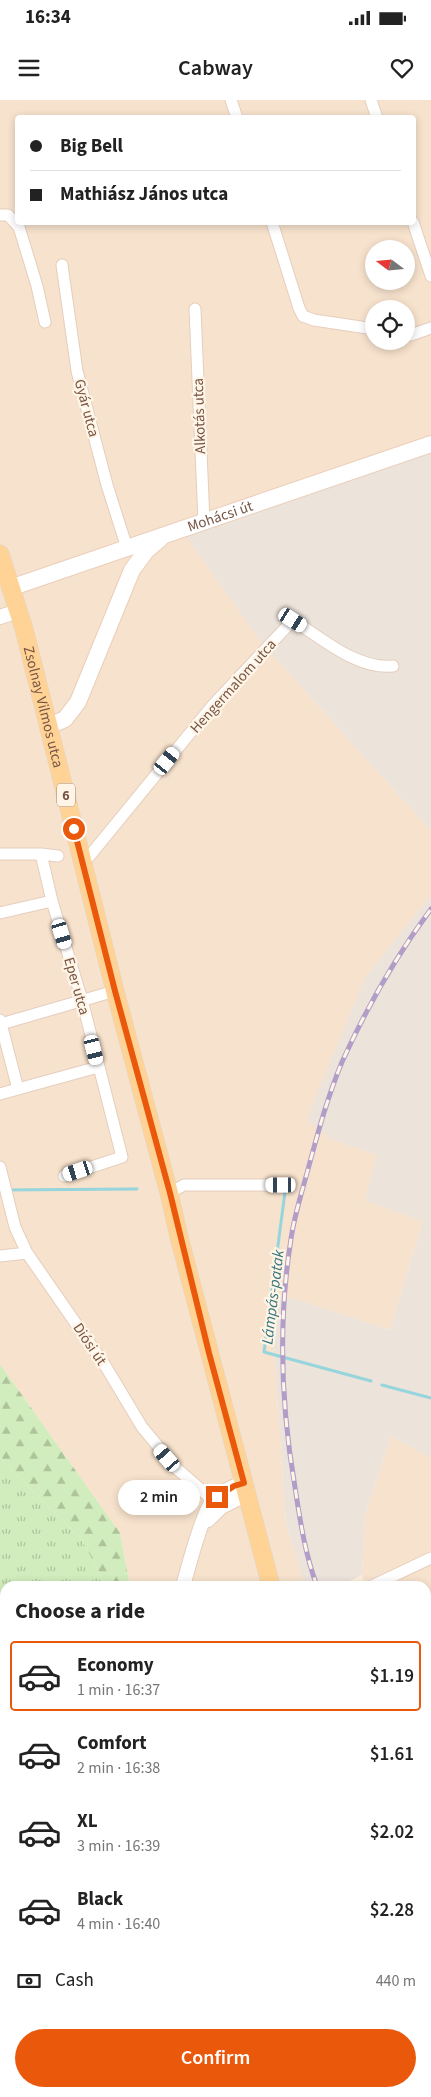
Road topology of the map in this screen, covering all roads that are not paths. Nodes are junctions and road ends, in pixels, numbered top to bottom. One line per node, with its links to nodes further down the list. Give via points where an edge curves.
1 (231, 100): 3 (street)
2 (371, 100): 4 (street)
3 (236, 115)
4 (376, 115)
5 (0, 215): 6 (street, via 8,215)
6 (15, 223)
7 (17, 225): 13 (street)
8 (273, 225): 14 (street, via 303,316)
9 (414, 225): 11 (street)
10 (62, 264): 20 (street, Gyár utca, via 77,371)
11 (431, 276)
12 (195, 309): 18 (street, Alkotás utca)
13 (45, 322)
14 (365, 328)
15 (431, 328): 16 (street)
16 (415, 334)
17 (431, 444): 18 (main road, Mohácsi út)
18 (204, 522): 19 (main road, Mohácsi út)
19 (161, 537): 20 (main road, Mohácsi út); 23 (main road, via 132,570)
20 (126, 548): 22 (main road, Mohácsi út)
21 (0, 554): 24 (main road, Zsolnay Vilmos utca / 6)
22 (109, 554): 23 (main road, via 122,566); 24 (main road, Mohácsi út)
23 (125, 587): 28 (main road, via 78,702 65,719)
24 (5, 590): 25 (main road, Zsolnay Vilmos utca / 6)
25 (18, 611): 26 (street); 28 (main road, Zsolnay Vilmos utca / 6)
26 (0, 617)
27 (393, 666): 32 (street, Hengermalom utca, via 377,667 362,662 293,620 213,705)
28 (48, 726): 32 (main road, Zsolnay Vilmos utca / 6)
29 (0, 854): 30 (street)
30 (41, 854): 31 (street); 33 (street, Eper utca)
31 (58, 856)
32 (84, 864): 35 (main road, Zsolnay Vilmos utca / 6)
33 (52, 901): 34 (street); 36 (street, Eper utca)
34 (0, 913)
35 (115, 991): 36 (street); 44 (main road, Zsolnay Vilmos utca / 6)
36 (82, 1000): 37 (street); 38 (street, Eper utca)
37 (0, 1022): 39 (street)
38 (98, 1067): 39 (street); 42 (street, Eper utca, via 122,1157)
39 (18, 1089): 40 (street)
40 (0, 1094)
41 (0, 1167): 45 (street, Diósi út, via 15,1227)
42 (64, 1176)
43 (281, 1185): 44 (street, via 184,1185)
44 (170, 1193): 47 (main road, Zsolnay Vilmos utca / 6)
45 (27, 1253): 46 (street); 48 (street, Diósi út, via 106,1367 142,1428 176,1468)
46 (0, 1256)
47 (245, 1489): 48 (street, via 227,1490); 49 (street); 52 (main road, Zsolnay Vilmos utca / 6)
48 (214, 1502): 49 (street)
49 (202, 1526): 51 (street)
50 (431, 1558): 53 (street)
51 (185, 1581)
52 (269, 1581)
53 (383, 1581)

